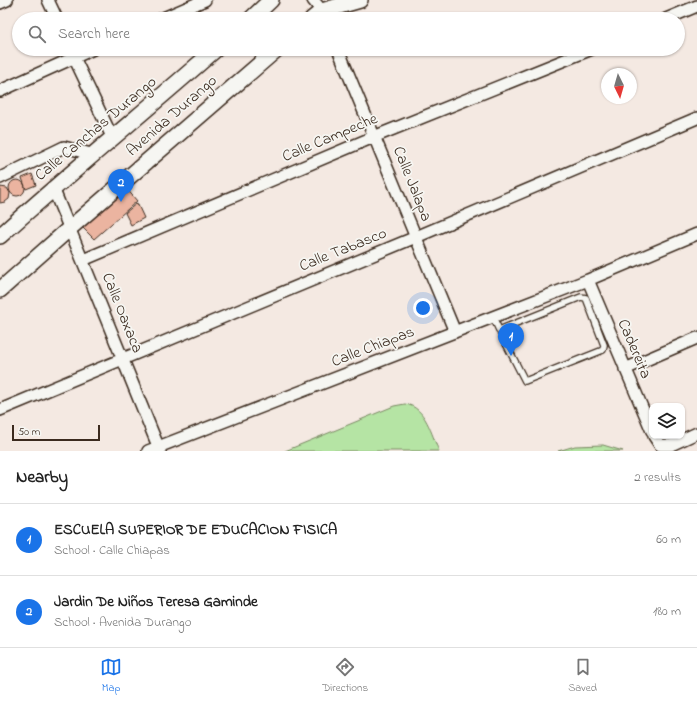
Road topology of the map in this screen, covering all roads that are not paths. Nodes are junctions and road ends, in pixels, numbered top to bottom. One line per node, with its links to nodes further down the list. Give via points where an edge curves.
1 (7, 0): 6 (street)
2 (48, 0): 8 (street)
3 (205, 0): 9 (street)
4 (271, 0): 10 (main road)
5 (360, 0): 11 (main road)
6 (0, 3)
7 (697, 6): 12 (street)
8 (54, 12)
9 (177, 12)
10 (258, 12)
11 (318, 12)
12 (683, 12)
13 (66, 56): 19 (street)
14 (73, 56): 22 (street)
15 (208, 56): 22 (main road, Calle Canchas Durango)
16 (269, 56): 26 (main road, Avenida Durango)
17 (341, 56): 21 (street, Calle Jalapa)
18 (575, 56): 21 (street, Calle Campeche)
19 (0, 91)
20 (697, 118): 29 (street, Calle Tabasco)
21 (376, 136): 29 (street, Calle Jalapa); 30 (street, Calle Campeche)
22 (113, 139): 23 (main road, Calle Canchas Durango)
23 (95, 155): 24 (street, via 64,147); 25 (main road, Calle Canchas Durango)
24 (0, 178)
25 (53, 188): 26 (street, Calle Oaxaca); 28 (main road, Calle Canchas Durango)
26 (70, 228): 30 (street, Calle Oaxaca); 32 (main road, Avenida Durango)
27 (697, 234): 31 (street, Calle Chiapas)
28 (0, 236)
29 (416, 237): 35 (street, Calle Jalapa); 37 (street, Calle Tabasco)
30 (83, 260): 37 (street, Calle Oaxaca)
31 (588, 280): 33 (street, Calle Chiapas); 38 (street, Cadereita)
32 (0, 290)
33 (493, 317): 34 (lane); 35 (street, Calle Chiapas)
34 (499, 330): 34 (lane, via 525,381 605,347 584,297)
35 (455, 332): 45 (street, Calle Chiapas)
36 (697, 338): 38 (street)
37 (122, 358): 39 (street, Calle Tabasco); 45 (street, Calle Oaxaca)
38 (625, 370): 40 (street, Cadereita)
39 (0, 410)
40 (649, 424)
41 (697, 433): 44 (street)
42 (656, 439): 43 (street, via 660,445 671,445)
43 (684, 439)
44 (685, 439)
45 (156, 450)

